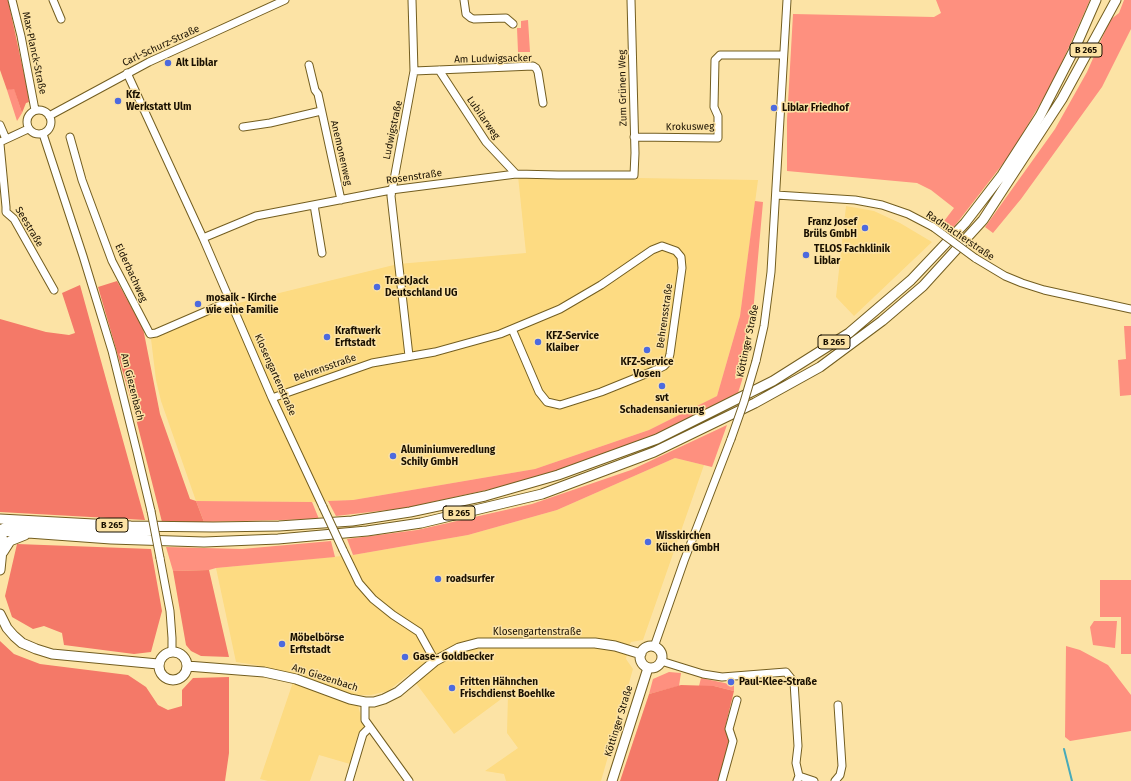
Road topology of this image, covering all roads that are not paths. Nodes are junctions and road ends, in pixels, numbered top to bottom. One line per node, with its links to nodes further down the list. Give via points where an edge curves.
1 (12, 0): 20 (street, Max-Planck-Straße)
2 (53, 0): 11 (street)
3 (285, 0): 17 (street, Carl-Schurz-Straße)
4 (412, 0): 16 (street, Ludwigstraße)
5 (464, 0): 12 (street, via 466,14 471,18 506,18)
6 (631, 0): 28 (street, Zum Grünen Weg)
7 (787, 0): 13 (street, Köttinger Straße)
8 (1096, 0): 45 (main road, B 265, via 1040,116 1002,175 965,223 911,280 849,333 773,381 657,439 558,475 485,496 425,510 352,521)
9 (1109, 0): 18 (main road, B 265)
10 (1116, 0): 18 (main road)
11 (62, 19)
12 (513, 24)
13 (783, 56): 28 (street, Krokusweg, via 720,55 715,60 714,107 718,116 718,138); 33 (street, Köttinger Straße)
14 (309, 65): 21 (street, Anemonenweg)
15 (439, 70): 16 (street, Am Ludwigsacker); 19 (street, Am Ludwigsacker, via 533,66 538,72); 30 (street, Lubilarweg, via 486,142)
16 (414, 71): 32 (street, Ludwigstraße)
17 (127, 73): 22 (street, Carl-Schurz-Straße); 36 (street, Klosengartenstraße)
18 (1062, 99): 47 (main road, B 265, via 983,220 923,286 882,321 820,367 755,403 654,452 542,494 421,523 367,531 285,539 204,542)
19 (542, 102)
20 (35, 110): 22 (street, via 43,111); 25 (street, via 26,119)
21 (321, 111): 24 (street, Anemonenweg); 34 (street, Anemonenweg)
22 (49, 116): 26 (street, via 50,127)
23 (0, 125): 29 (street, Seestraße)
24 (243, 127)
25 (28, 129): 26 (street, via 36,134); 29 (street)
26 (43, 134): 52 (street, Am Giezenbach, bridge, via 112,351 151,511 170,611)
27 (70, 137): 39 (street, Elderbachweg, via 82,180 112,261 150,334 156,334)
28 (634, 137): 31 (street, Zum Grünen Weg)
29 (2, 142): 38 (street, Seestraße, via 6,212 14,219)
30 (516, 174): 31 (street, Rosenstraße); 32 (street, Rosenstraße)
31 (634, 175)
32 (391, 190): 34 (street, Rosenstraße); 42 (street, Ludwigstraße)
33 (776, 195): 40 (street, Radmacherstraße, bridge, via 855,200 882,205 908,214 932,227 1005,276 1044,290); 51 (street, Köttinger Straße, bridge, via 772,272 756,361 731,439)
34 (341, 200): 35 (street, Rosenstraße)
35 (314, 204): 36 (street, Rosenstraße, via 256,216); 37 (street)
36 (203, 238): 39 (street, Klosengartenstraße)
37 (322, 253)
38 (54, 290)
39 (230, 301): 43 (street, Klosengartenstraße)
40 (1131, 309)
41 (512, 329): 41 (street, Behrensstraße, via 560,309 652,250 662,246 676,251 681,257 682,268 670,354 668,362 658,369 560,405 547,402 539,392); 42 (street, Behrensstraße, via 434,352)
42 (409, 356): 43 (street, Behrensstraße, via 372,363)
43 (272, 398): 54 (street, Klosengartenstraße, bridge, via 359,583 373,599 419,632)
44 (0, 519): 45 (main road, B 265, via 131,526)
45 (213, 527): 46 (main road, via 197,531 134,532 10,526)
46 (0, 531): 47 (main road, B 265); 48 (main road, via 3,540)
47 (30, 533): 48 (main road, B 265, via 13,539)
48 (2, 553): 49 (main road)
49 (0, 570)
50 (0, 614): 56 (main road, via 14,636 36,650 52,654)
51 (654, 647): 53 (main road, via 646,648); 55 (main road, via 660,653)
52 (172, 651): 56 (main road, via 162,655); 57 (main road, via 183,655)
53 (641, 654): 54 (main road, Klosengartenstraße, via 594,643 478,643 459,648); 58 (main road, via 642,662)
54 (435, 661): 60 (main road, Klosengartenstraße, via 398,692 380,700)
55 (661, 661): 58 (main road, via 656,667); 63 (street, via 722,677 786,672 794,682)
56 (158, 664): 57 (main road, via 162,675 171,680 183,676)
57 (187, 666): 60 (main road, Am Giezenbach, via 264,672 296,679)
58 (648, 668): 66 (main road, Köttinger Straße)
59 (737, 700): 67 (street, via 729,729 733,741)
60 (365, 702): 62 (street, Am Giezenbach, via 365,720)
61 (838, 705): 69 (street, via 842,766)
62 (370, 727): 64 (street, via 363,734); 65 (street, Am Giezenbach)
63 (798, 778): 68 (street)
64 (349, 781)
65 (409, 781)
66 (612, 781)
67 (722, 781)
68 (814, 781)
69 (835, 781)

